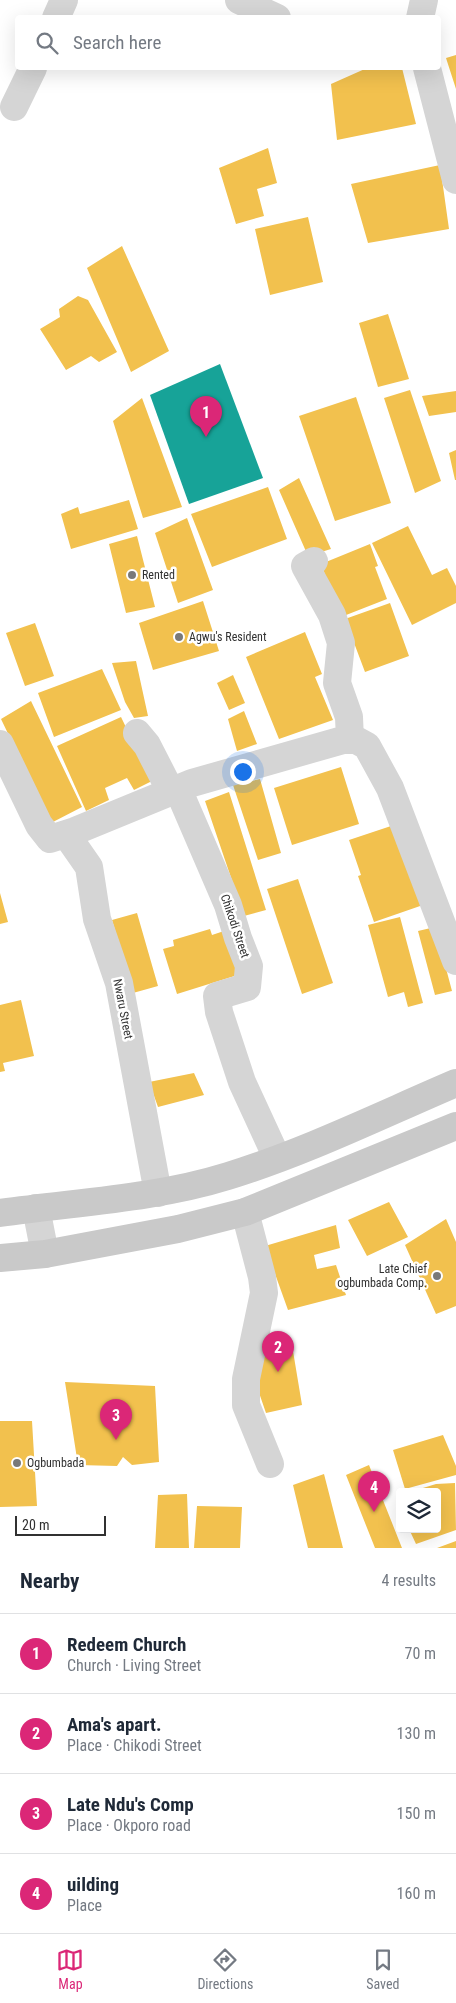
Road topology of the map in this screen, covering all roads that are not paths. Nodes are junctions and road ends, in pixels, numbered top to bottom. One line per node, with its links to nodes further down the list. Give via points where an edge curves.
1 (64, 0): 4 (street)
2 (239, 0): 5 (street)
3 (424, 0): 6 (street)
4 (57, 15)
5 (271, 15)
6 (421, 15)
7 (32, 70): 9 (street)
8 (428, 70): 10 (street)
9 (14, 107)
10 (456, 180)
11 (314, 561): 13 (street, via 305,566 332,615 341,643 337,683 350,717)
12 (137, 733): 15 (street)
13 (350, 740): 15 (street); 17 (street, via 367,746 390,788)
14 (0, 744): 16 (street, via 40,825 50,838)
15 (174, 790): 16 (street); 20 (street, Chikodi Street, via 228,905 249,966 247,987 216,996 242,1082)
16 (66, 834): 21 (street, Nwaru Street, via 89,867 97,919 119,983)
17 (456, 961)
18 (456, 1083): 20 (main road)
19 (456, 1126): 23 (main road)
20 (277, 1158): 21 (main road, via 228,1176)
21 (158, 1193): 22 (main road)
22 (36, 1208): 24 (main road); 25 (street)
23 (244, 1212): 25 (main road, via 178,1229); 27 (street, via 264,1294 246,1379 246,1405)
24 (0, 1213)
25 (45, 1254): 26 (main road)
26 (0, 1258)
27 (270, 1464)

